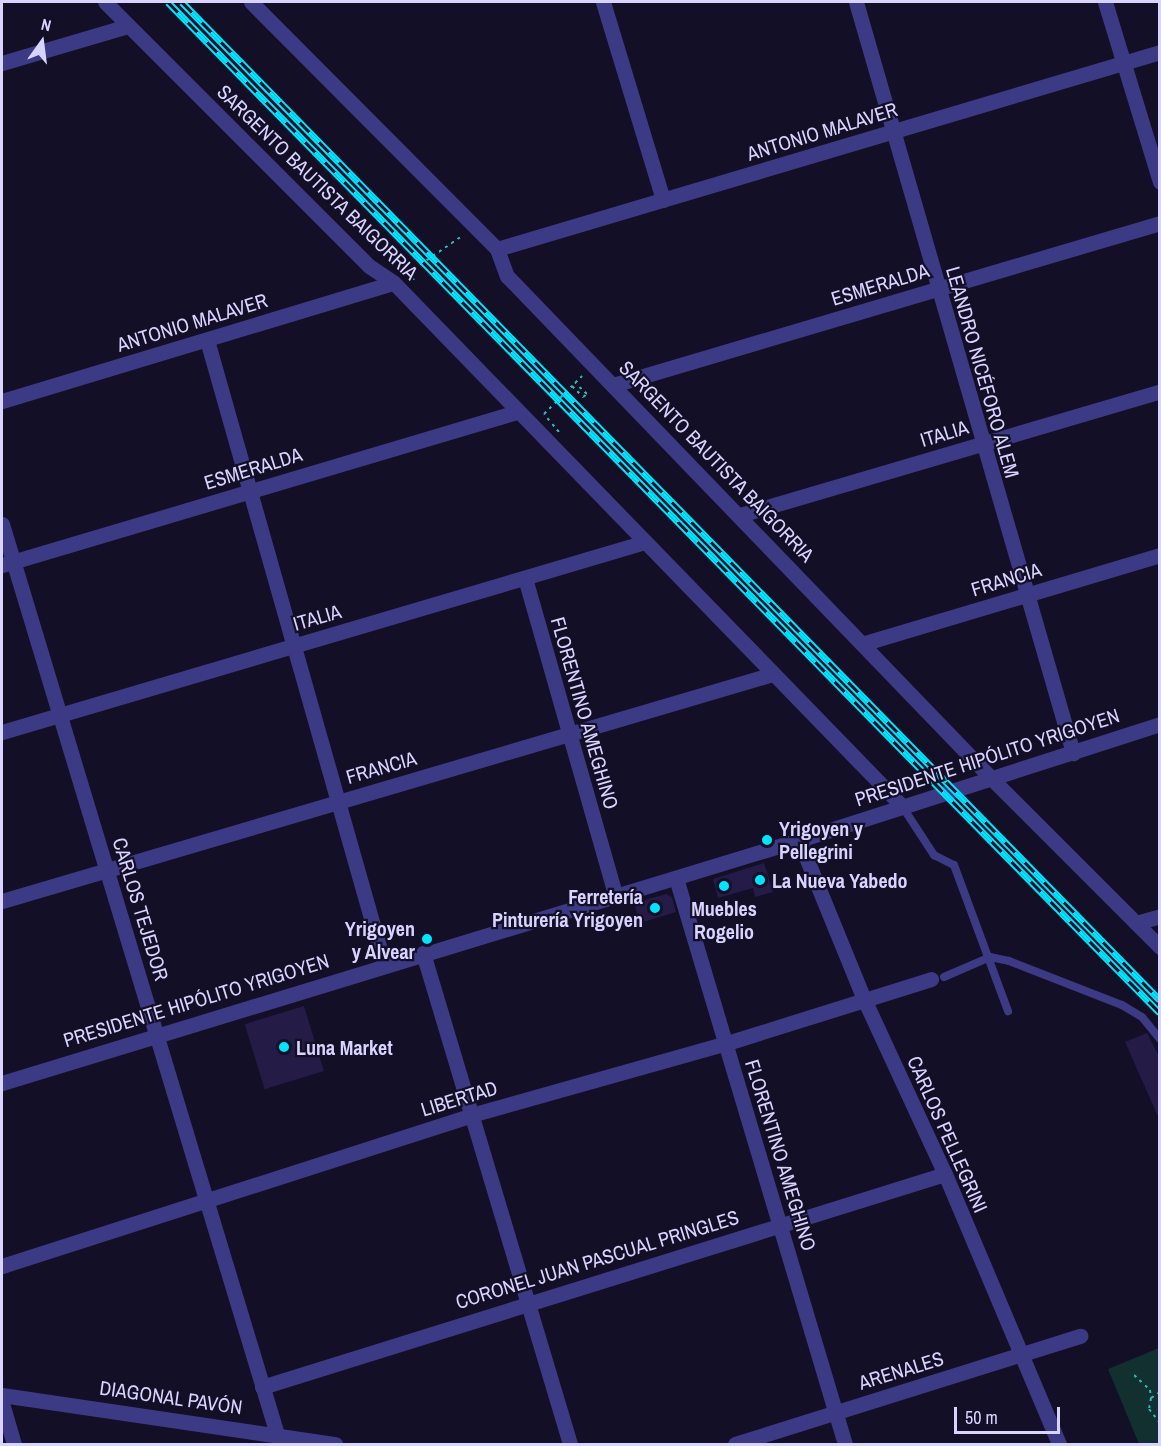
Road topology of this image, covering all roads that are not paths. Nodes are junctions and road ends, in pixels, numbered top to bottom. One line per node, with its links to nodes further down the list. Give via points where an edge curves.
1 (105, 2): 6 (street, SARGENTO BAUTISTA BAIGORRIA)
2 (251, 2): 14 (street, SARGENTO BAUTISTA BAIGORRIA)
3 (603, 2): 12 (street)
4 (856, 2): 10 (street, LEANDRO NICÉFORO ALEM)
5 (1105, 2): 9 (street)
6 (128, 26): 8 (street); 15 (street, SARGENTO BAUTISTA BAIGORRIA, via 369,266)
7 (1160, 52): 9 (street, ANTONIO MALAVER)
8 (2, 63)
9 (1123, 63): 10 (street, ANTONIO MALAVER); 11 (street)
10 (891, 132): 12 (street, ANTONIO MALAVER); 16 (street, LEANDRO NICÉFORO ALEM)
11 (1160, 182)
12 (663, 200): 14 (street, ANTONIO MALAVER)
13 (1160, 223): 16 (street, ESMERALDA)
14 (497, 249): 18 (street, SARGENTO BAUTISTA BAIGORRIA, via 507,276)
15 (394, 283): 17 (street, ANTONIO MALAVER); 21 (street, SARGENTO BAUTISTA BAIGORRIA)
16 (937, 289): 18 (street, ESMERALDA); 22 (street, LEANDRO NICÉFORO ALEM)
17 (207, 340): 20 (street, ANTONIO MALAVER); 23 (street)
18 (613, 385): 24 (street, SARGENTO BAUTISTA BAIGORRIA)
19 (1160, 391): 22 (street, ITALIA)
20 (2, 401)
21 (517, 412): 23 (street, ESMERALDA); 26 (street, SARGENTO BAUTISTA BAIGORRIA)
22 (983, 443): 24 (street, ITALIA); 30 (street, LEANDRO NICÉFORO ALEM)
23 (250, 491): 28 (street, ESMERALDA); 32 (street)
24 (740, 515): 31 (street, SARGENTO BAUTISTA BAIGORRIA)
25 (2, 524): 28 (street, CARLOS TEJEDOR)
26 (645, 542): 29 (street, ITALIA); 33 (street, SARGENTO BAUTISTA BAIGORRIA)
27 (1160, 555): 30 (street, FRANCIA)
28 (7, 564): 34 (street, CARLOS TEJEDOR)
29 (525, 578): 32 (street, ITALIA); 37 (street, FLORENTINO AMEGHINO)
30 (1027, 595): 31 (street, FRANCIA); 38 (street, LEANDRO NICÉFORO ALEM)
31 (865, 643): 39 (street, SARGENTO BAUTISTA BAIGORRIA)
32 (294, 646): 34 (street, ITALIA); 40 (street)
33 (773, 674): 37 (street, FRANCIA); 41 (street, SARGENTO BAUTISTA BAIGORRIA)
34 (59, 715): 36 (street, ITALIA); 43 (street, CARLOS TEJEDOR)
35 (1160, 724): 38 (street, PRESIDENTE HIPÓLITO YRIGOYEN)
36 (2, 732)
37 (569, 734): 40 (street, FRANCIA); 45 (street, FLORENTINO AMEGHINO)
38 (1073, 753): 39 (street, PRESIDENTE HIPÓLITO YRIGOYEN)
39 (992, 778): 41 (street, PRESIDENTE HIPÓLITO YRIGOYEN); 48 (street, SARGENTO BAUTISTA BAIGORRIA)
40 (339, 801): 43 (street, FRANCIA); 52 (street)
41 (902, 806): 42 (street, PRESIDENTE HIPÓLITO YRIGOYEN); 51 (lane, via 934,855 954,865)
42 (799, 840): 44 (street, PRESIDENTE HIPÓLITO YRIGOYEN); 54 (street, CARLOS PELLEGRINI)
43 (106, 870): 46 (street, FRANCIA); 56 (street, CARLOS TEJEDOR)
44 (676, 878): 45 (street, PRESIDENTE HIPÓLITO YRIGOYEN); 58 (street, FLORENTINO AMEGHINO)
45 (615, 894): 50 (street, PRESIDENTE HIPÓLITO YRIGOYEN)
46 (2, 901)
47 (1160, 916): 48 (street)
48 (1136, 923): 49 (street, SARGENTO BAUTISTA BAIGORRIA)
49 (1160, 947)
50 (423, 952): 52 (street, PRESIDENTE HIPÓLITO YRIGOYEN); 60 (street)
51 (990, 957): 53 (lane); 55 (lane); 57 (lane, via 1097,992 1142,1017)
52 (384, 964): 56 (street, PRESIDENTE HIPÓLITO YRIGOYEN)
53 (937, 978): 54 (street, LIBERTAD)
54 (864, 999): 58 (street, LIBERTAD); 61 (street, CARLOS PELLEGRINI)
55 (1008, 1011)
56 (157, 1033): 59 (street, PRESIDENTE HIPÓLITO YRIGOYEN); 62 (street, CARLOS TEJEDOR)
57 (1160, 1039)
58 (724, 1044): 60 (street, LIBERTAD); 63 (street, FLORENTINO AMEGHINO)
59 (2, 1083)
60 (471, 1115): 62 (street, LIBERTAD); 65 (street)
61 (945, 1174): 63 (street, CORONEL JUAN PASCUAL PRINGLES); 67 (street, CARLOS PELLEGRINI)
62 (206, 1199): 64 (street, LIBERTAD); 68 (street, CARLOS TEJEDOR)
63 (782, 1225): 65 (street, CORONEL JUAN PASCUAL PRINGLES); 71 (street, FLORENTINO AMEGHINO)
64 (2, 1266)
65 (528, 1301): 68 (street, CORONEL JUAN PASCUAL PRINGLES); 75 (street)
66 (1080, 1336): 67 (street, ARENALES)
67 (1021, 1354): 71 (street, ARENALES); 78 (street, CARLOS PELLEGRINI)
68 (262, 1387): 72 (street, CARLOS TEJEDOR)
69 (2, 1395): 72 (street, DIAGONAL PAVÓN)
70 (2, 1403): 73 (street)
71 (836, 1413): 76 (street, ARENALES); 77 (street, FLORENTINO AMEGHINO)
72 (278, 1439): 74 (street, DIAGONAL PAVÓN)
73 (14, 1444)
74 (335, 1444)
75 (570, 1444)
76 (735, 1444)
77 (845, 1444)
78 (1059, 1444)

